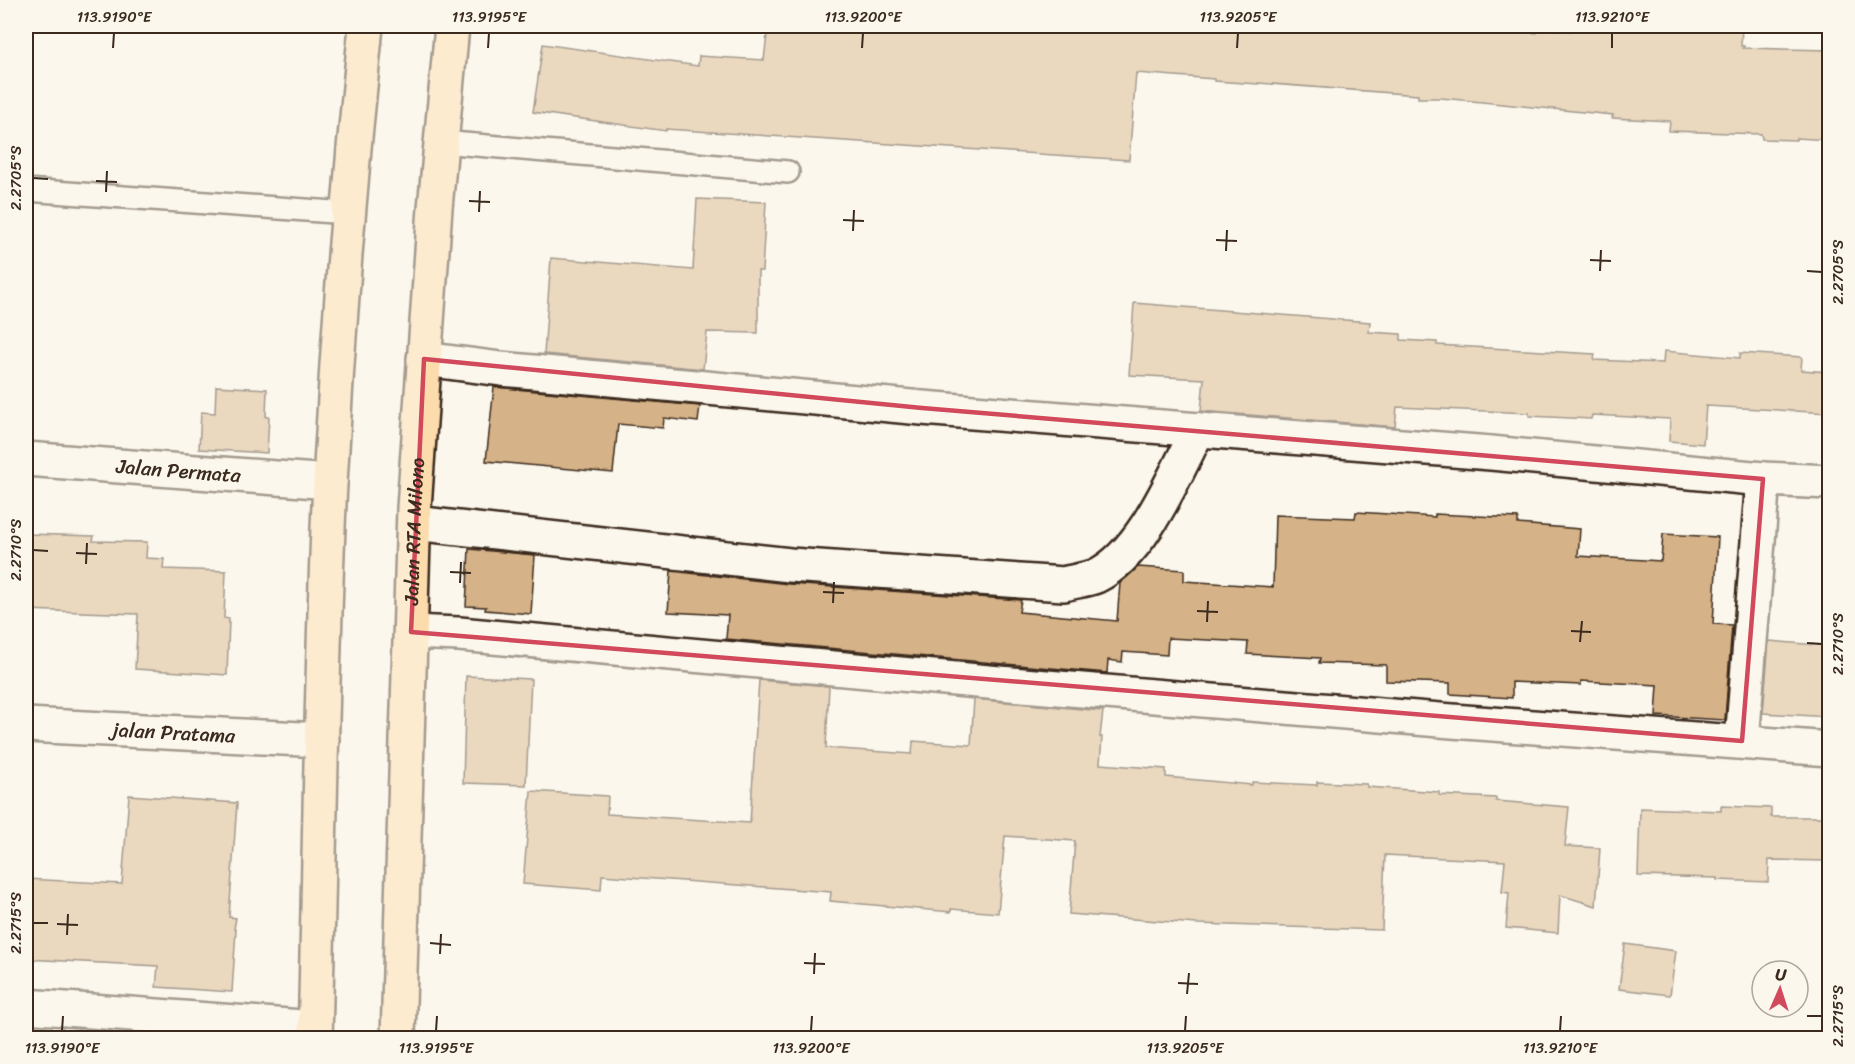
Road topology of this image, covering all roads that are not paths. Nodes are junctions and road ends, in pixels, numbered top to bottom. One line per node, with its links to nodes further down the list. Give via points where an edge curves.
1 (366, 26): 6 (highway)
2 (452, 26): 3 (highway, Jalan RTA Milono)
3 (441, 142): 4 (lane); 7 (highway, Jalan RTA Milono)
4 (788, 172)
5 (26, 190): 6 (lane)
6 (347, 213): 11 (highway)
7 (424, 358): 8 (street, via 501,369); 13 (highway, Jalan RTA Milono)
8 (1198, 430): 10 (street); 13 (street, via 1149,524 1122,557 1096,576 1064,584 790,565)
9 (26, 459): 11 (street, Jalan Permata)
10 (1763, 479): 12 (street); 17 (street)
11 (330, 482): 16 (highway)
12 (1830, 482)
13 (414, 523): 14 (highway, Jalan RTA Milono)
14 (411, 632): 17 (street, via 1428,719); 21 (highway, Jalan RTA Milono)
15 (26, 725): 16 (street, jalan Pratama)
16 (322, 740): 20 (highway)
17 (1742, 741): 18 (street)
18 (1830, 748)
19 (26, 1006): 20 (street)
20 (315, 1033)
21 (398, 1038)

